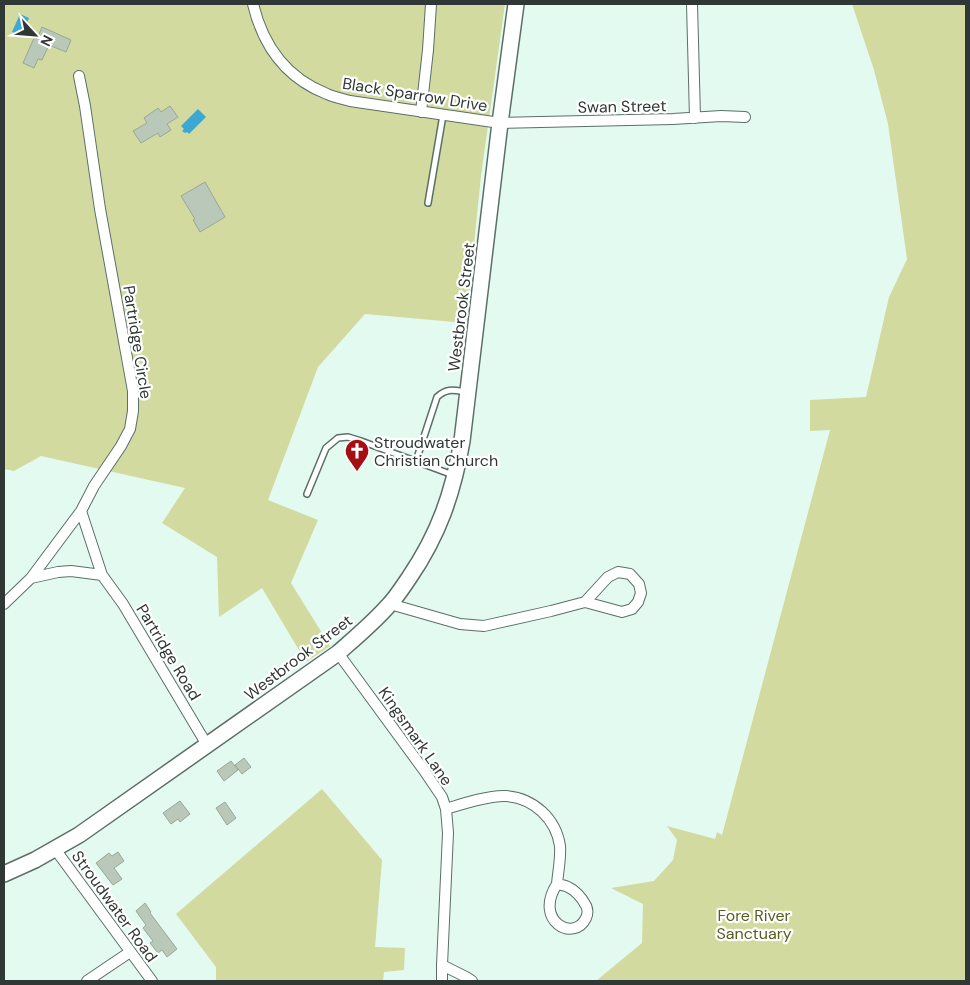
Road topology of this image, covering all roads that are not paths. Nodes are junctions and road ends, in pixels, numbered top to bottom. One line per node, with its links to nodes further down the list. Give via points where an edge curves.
1 (253, 4): 6 (street, Black Sparrow Drive, via 264,39 288,69 304,82 350,101)
2 (431, 4): 6 (street)
3 (516, 4): 10 (main road, Westbrook Street)
4 (692, 4): 9 (street)
5 (80, 76): 16 (street, Partridge Circle, via 133,392 130,429)
6 (421, 112): 7 (street, Black Sparrow Drive)
7 (443, 115): 10 (street, Black Sparrow Drive); 11 (lane)
8 (745, 117): 9 (street, Swan Street)
9 (695, 118): 10 (street, Swan Street)
10 (500, 123): 12 (main road, Westbrook Street)
11 (428, 203)
12 (469, 392): 13 (lane, via 450,390 437,397); 14 (main road, Westbrook Street)
13 (416, 461): 14 (lane); 15 (lane, via 348,437 338,438 326,448)
14 (456, 476): 21 (main road, Westbrook Street, via 428,548)
15 (307, 494)
16 (81, 511): 17 (street, Partridge Road); 18 (street, Partridge Circle)
17 (102, 575): 18 (street, via 71,571); 23 (street, Partridge Road, via 123,604)
18 (31, 578): 20 (street, Partridge Circle)
19 (585, 602): 19 (street, via 622,612 632,609 641,593 639,584 630,574 618,572 608,577); 21 (street, via 484,626 460,624)
20 (4, 604)
21 (390, 604): 22 (main road, Westbrook Street)
22 (338, 653): 23 (main road, Westbrook Street); 24 (street, Kingsmark Lane, via 423,769 442,797)
23 (207, 745): 25 (main road, Westbrook Street)
24 (446, 809): 27 (street, via 505,796 521,799 544,812 556,832 560,848); 29 (street, Kingsmark Lane, via 448,833)
25 (55, 849): 26 (main road, Westbrook Street); 28 (street, Stroudwater Road)
26 (4, 874)
27 (557, 884): 27 (street, via 550,900 553,921 564,928 576,928 588,915 586,905 569,887)
28 (130, 952): 30 (street); 31 (street, Stroudwater Road)
29 (442, 965): 32 (street, Kingsmark Lane); 33 (street)
30 (87, 981)
31 (152, 981)
32 (442, 981)
33 (472, 981)

